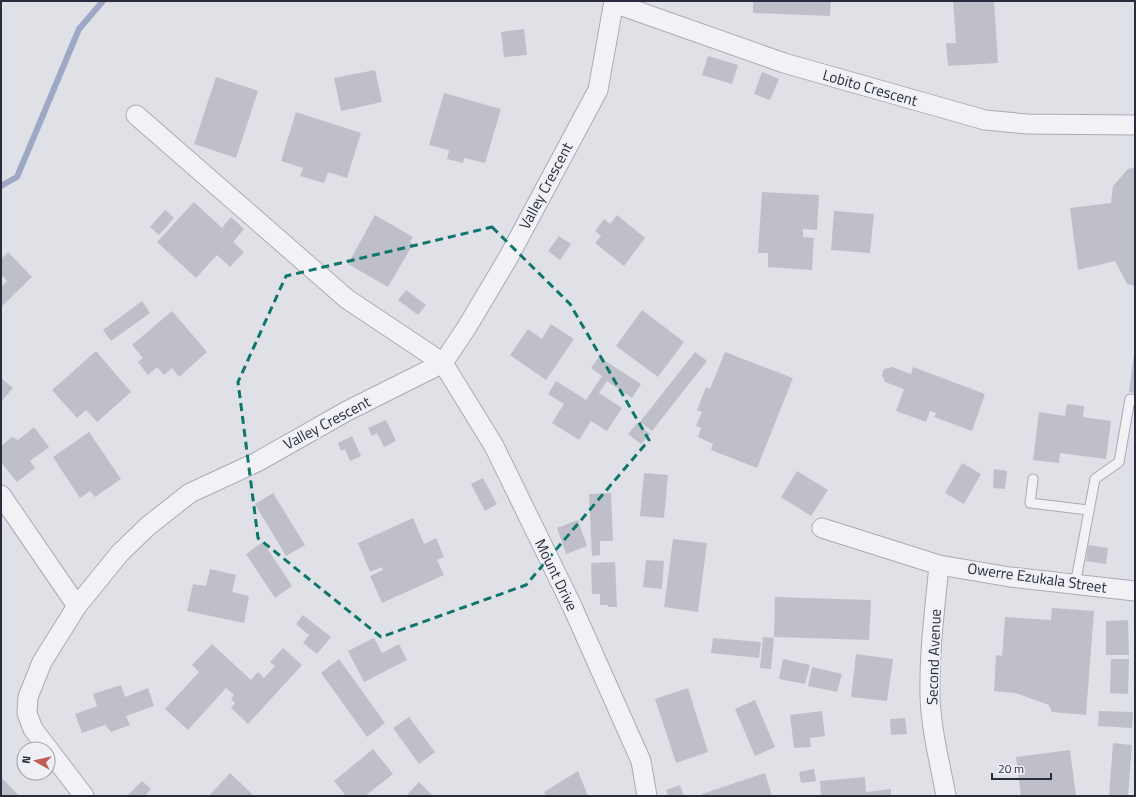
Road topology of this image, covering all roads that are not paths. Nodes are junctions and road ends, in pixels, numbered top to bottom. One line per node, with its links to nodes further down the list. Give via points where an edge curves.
1 (614, 2): 3 (street, Lobito Crescent, via 784,63 985,120 1026,124); 4 (street, Valley Crescent, via 598,90 508,258)
2 (136, 115): 4 (street, via 347,298)
3 (1135, 125)
4 (443, 363): 13 (street, Valley Crescent, via 257,462 190,493 148,526 120,553); 15 (street, Mount Drive, via 494,446 572,606 641,761)
5 (1135, 400): 8 (lane, via 1130,399 1119,462 1095,478)
6 (1033, 479): 8 (lane, via 1030,503)
7 (1, 495): 13 (street)
8 (1088, 510): 11 (lane)
9 (822, 528): 10 (street, Owerre Ezukala Street)
10 (939, 565): 11 (street, Owerre Ezukala Street); 16 (street, Second Avenue, via 932,632 930,698)
11 (1075, 585): 12 (street, Owerre Ezukala Street)
12 (1135, 591)
13 (77, 606): 14 (street, Valley Crescent, via 42,662 28,697 27,713 33,729)
14 (84, 796)
15 (647, 796)
16 (946, 796)

